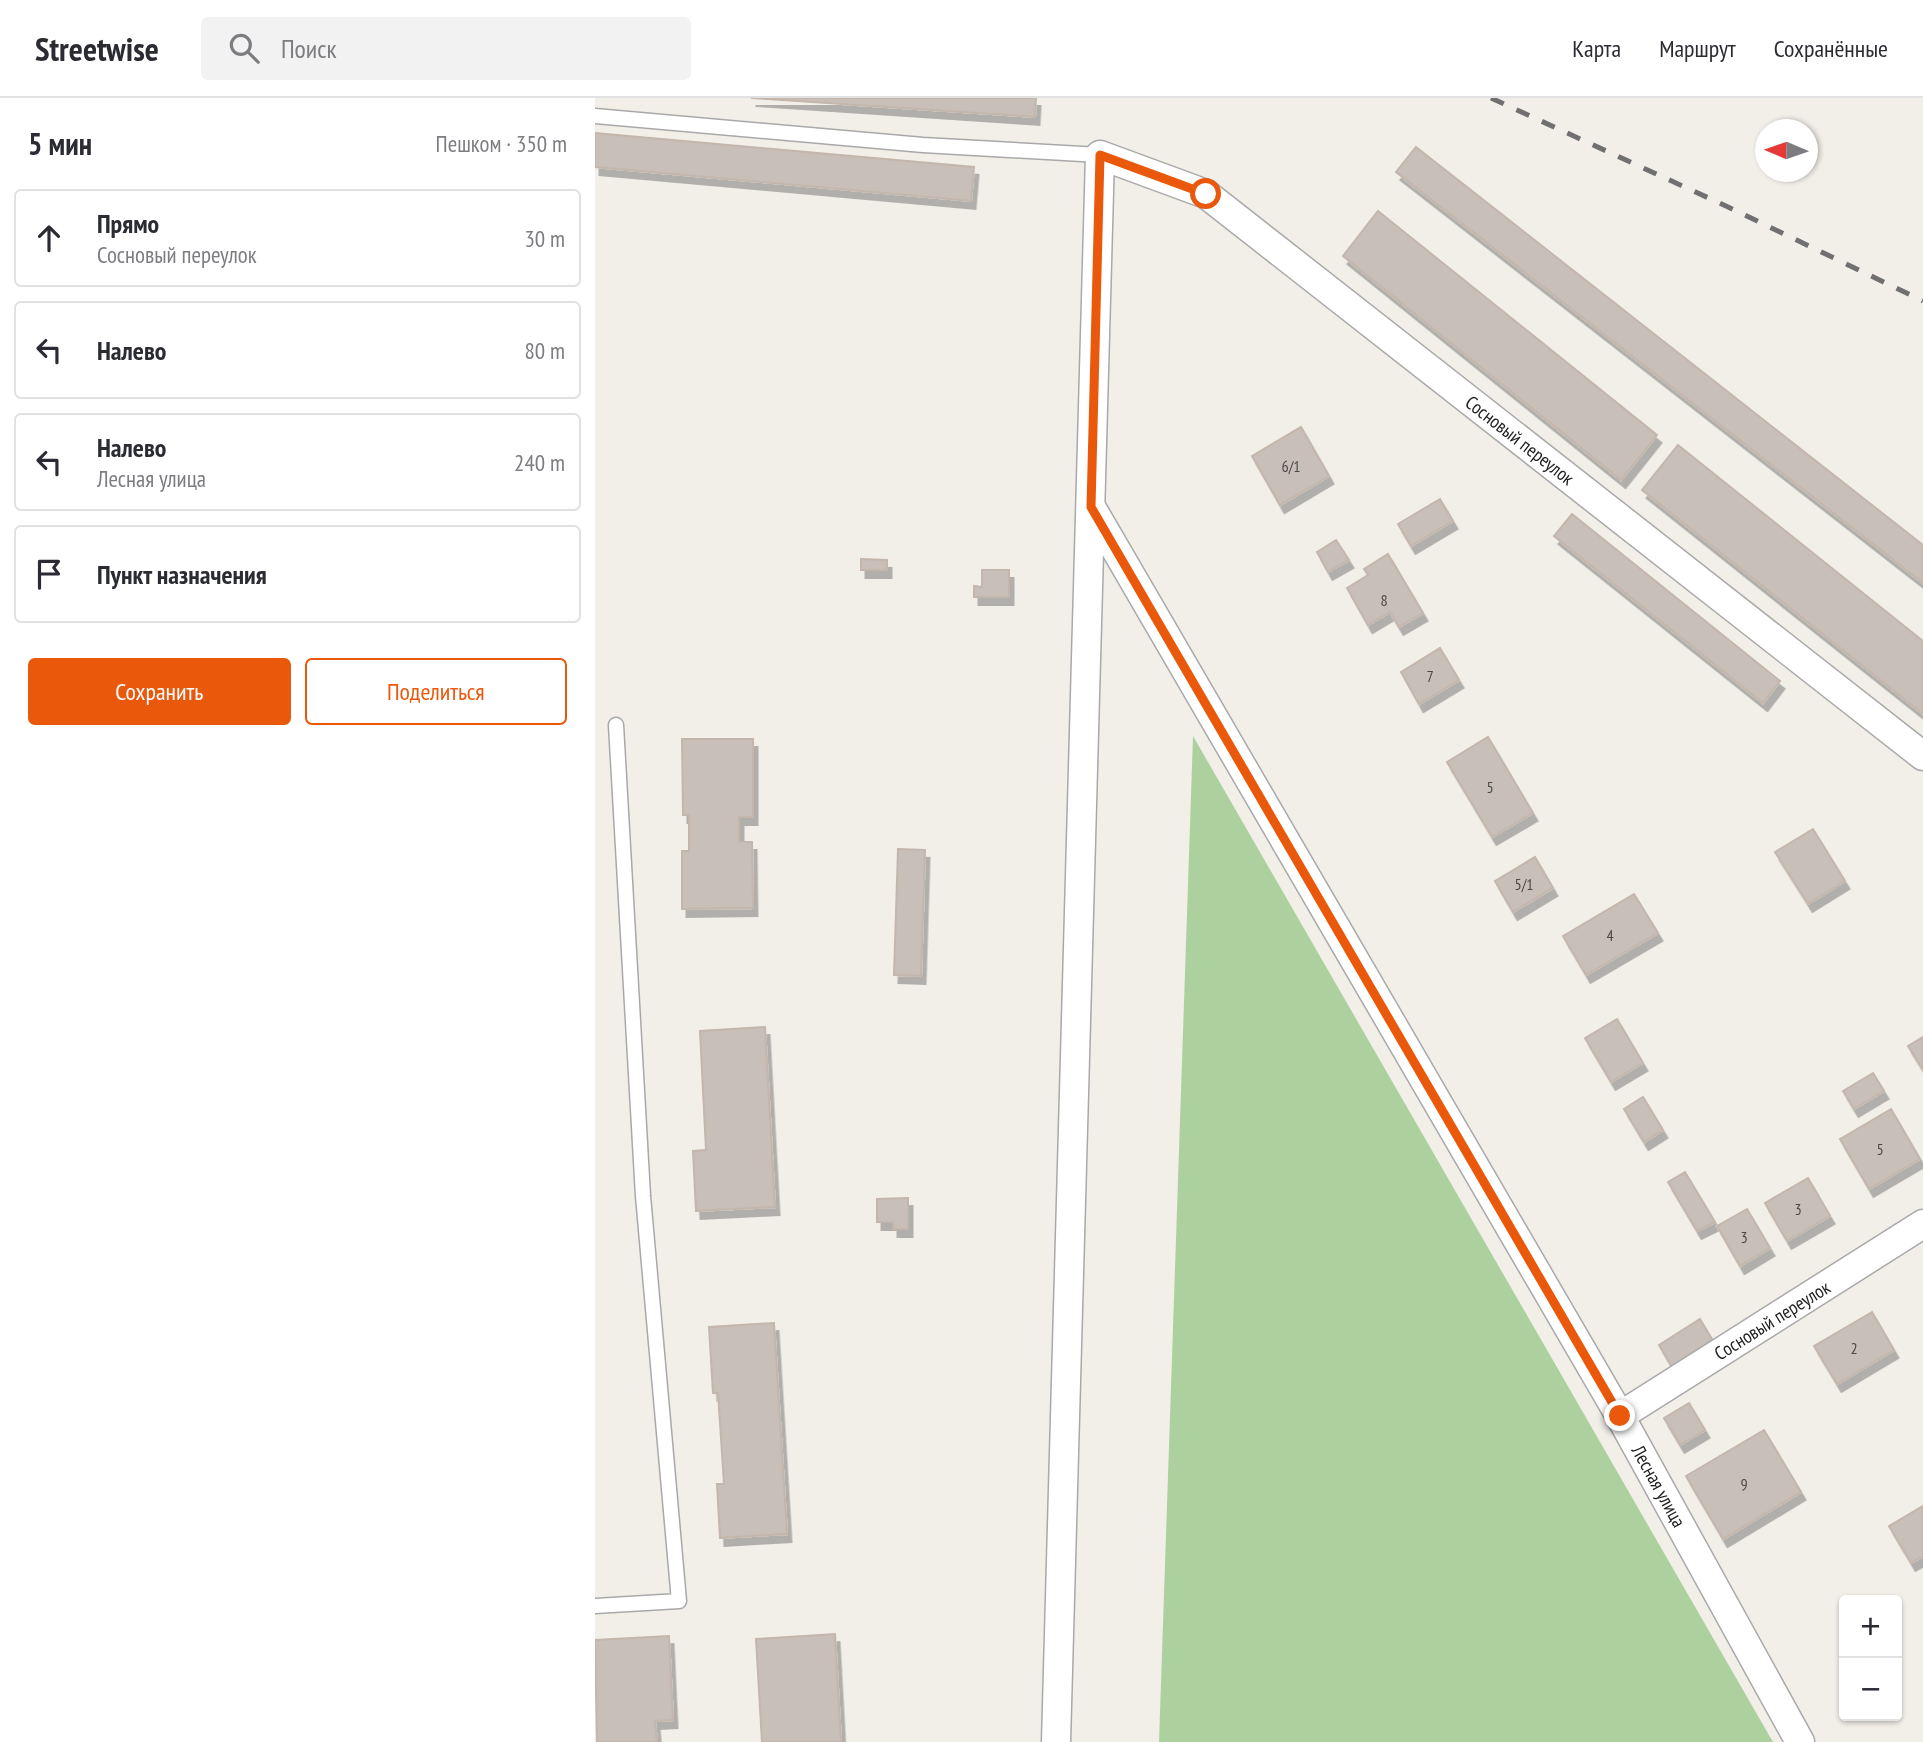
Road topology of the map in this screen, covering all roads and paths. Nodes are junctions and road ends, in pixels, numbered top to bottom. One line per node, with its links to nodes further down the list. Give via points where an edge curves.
1 (595, 116): 2 (lane, via 923,145)
2 (1100, 155): 3 (street); 5 (street, Сосновый переулок, via 1206,194)
3 (1091, 507): 7 (street, Лесная улица); 9 (street)
4 (616, 724): 8 (lane, via 643,1196 679,1601)
5 (1923, 756)
6 (1923, 1224): 7 (street, Сосновый переулок)
7 (1620, 1416): 10 (street, Лесная улица)
8 (595, 1606)
9 (1056, 1742)
10 (1800, 1742)

